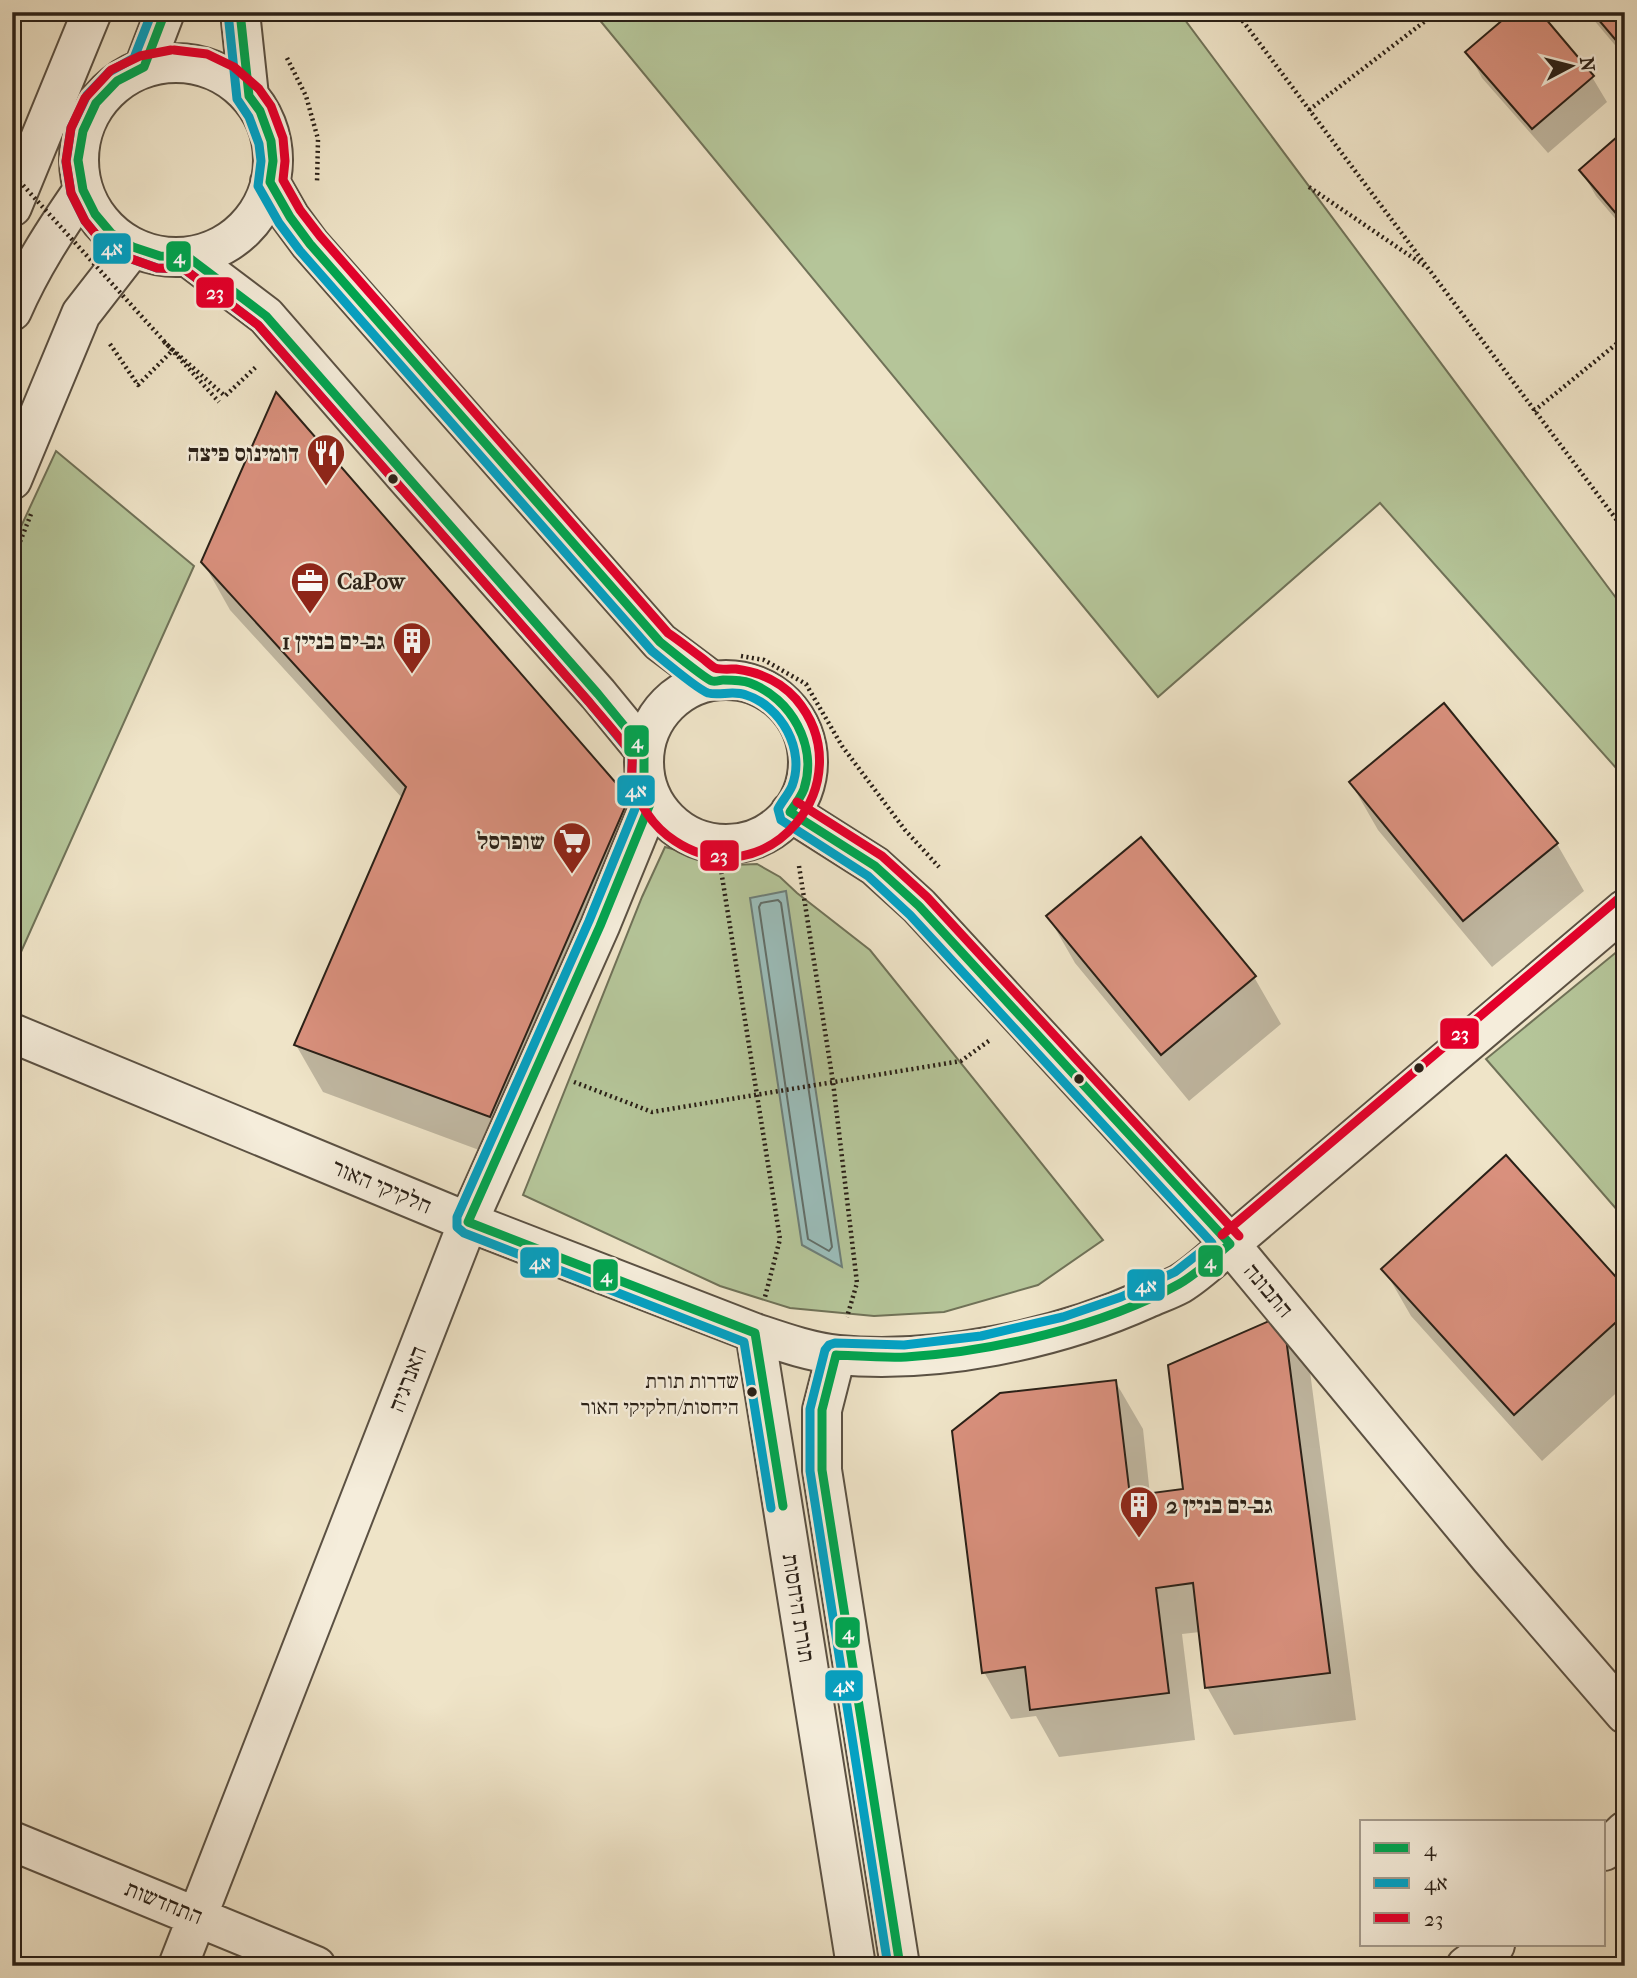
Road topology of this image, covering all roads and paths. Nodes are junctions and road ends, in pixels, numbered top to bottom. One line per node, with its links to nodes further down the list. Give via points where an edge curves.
1 (92, 12): 15 (street)
2 (165, 12): 7 (street)
3 (240, 12): 8 (street)
4 (1236, 12): 9 (path)
5 (1437, 12): 9 (path)
6 (285, 47): 12 (path, via 318,139)
7 (144, 67): 8 (street, via 173,62 202,65 227,77); 14 (street, via 117,81 96,103 83,131 78,160)
8 (249, 96): 11 (street, via 260,110 271,141)
9 (1309, 110): 18 (path)
10 (12, 173): 22 (path, bridge)
11 (270, 182): 17 (street, via 249,224 220,246); 29 (street, via 310,244 660,642)
12 (317, 185)
13 (1309, 187): 18 (path)
14 (83, 190): 16 (street, via 111,233); 19 (street, via 51,236)
15 (12, 207)
16 (133, 247): 17 (street, via 160,256); 27 (street, via 81,314)
17 (188, 257): 30 (street, via 266,316)
18 (1429, 269): 26 (path)
19 (12, 311)
20 (103, 334): 23 (path, via 138,385)
21 (1625, 337): 26 (path)
22 (164, 342): 23 (path, bridge); 24 (path, bridge)
23 (172, 351): 25 (path, bridge)
24 (225, 397)
25 (219, 402)
26 (1534, 411): 28 (path)
27 (12, 480)
28 (1625, 531)
29 (725, 668): 30 (street, via 667,704 652,725); 32 (street, via 731,680 768,691 789,709 803,733 808,761 804,789); 34 (path, via 764,660 806,684 842,746 905,830)
30 (644, 750): 31 (street, via 644,775)
31 (652, 799): 33 (street, via 668,821 691,838); 38 (street, האנרגיה)
32 (790, 812): 33 (street, via 771,832 745,844); 36 (street, התבונה, via 875,866 919,906); 39 (path)
33 (717, 845): 40 (path)
34 (942, 870)
35 (1625, 909): 42 (street, חלקיקי האור)
36 (1021, 1017): 39 (path, via 961,1061); 42 (street, התבונה)
37 (12, 1033): 41 (street, חלקיקי האור)
38 (537, 1067): 40 (path, via 652,1112); 41 (street, האנרגיה)
39 (833, 1082): 40 (path); 44 (path, via 857,1283)
40 (758, 1095): 43 (path, via 780,1239)
41 (468, 1222): 43 (street, חלקיקי האור); 49 (street, האנרגיה)
42 (1230, 1244): 44 (street, חלקיקי האור, via 1181,1283 1066,1329 983,1348 905,1357); 45 (street, התבונה)
43 (755, 1333): 44 (street, חלקיקי האור); 53 (street, תורת היחסות)
44 (836, 1355): 54 (street, תורת היחסות, via 822,1409 822,1470)
45 (1625, 1714)
46 (1625, 1831): 48 (street)
47 (12, 1841): 49 (street, התחדשות)
48 (1606, 1849)
49 (199, 1916): 51 (street, האנרגיה); 52 (street, התחדשות)
50 (1494, 1946): 55 (street)
51 (178, 1966)
52 (316, 1966)
53 (856, 1966)
54 (900, 1966)
55 (1466, 1966)

